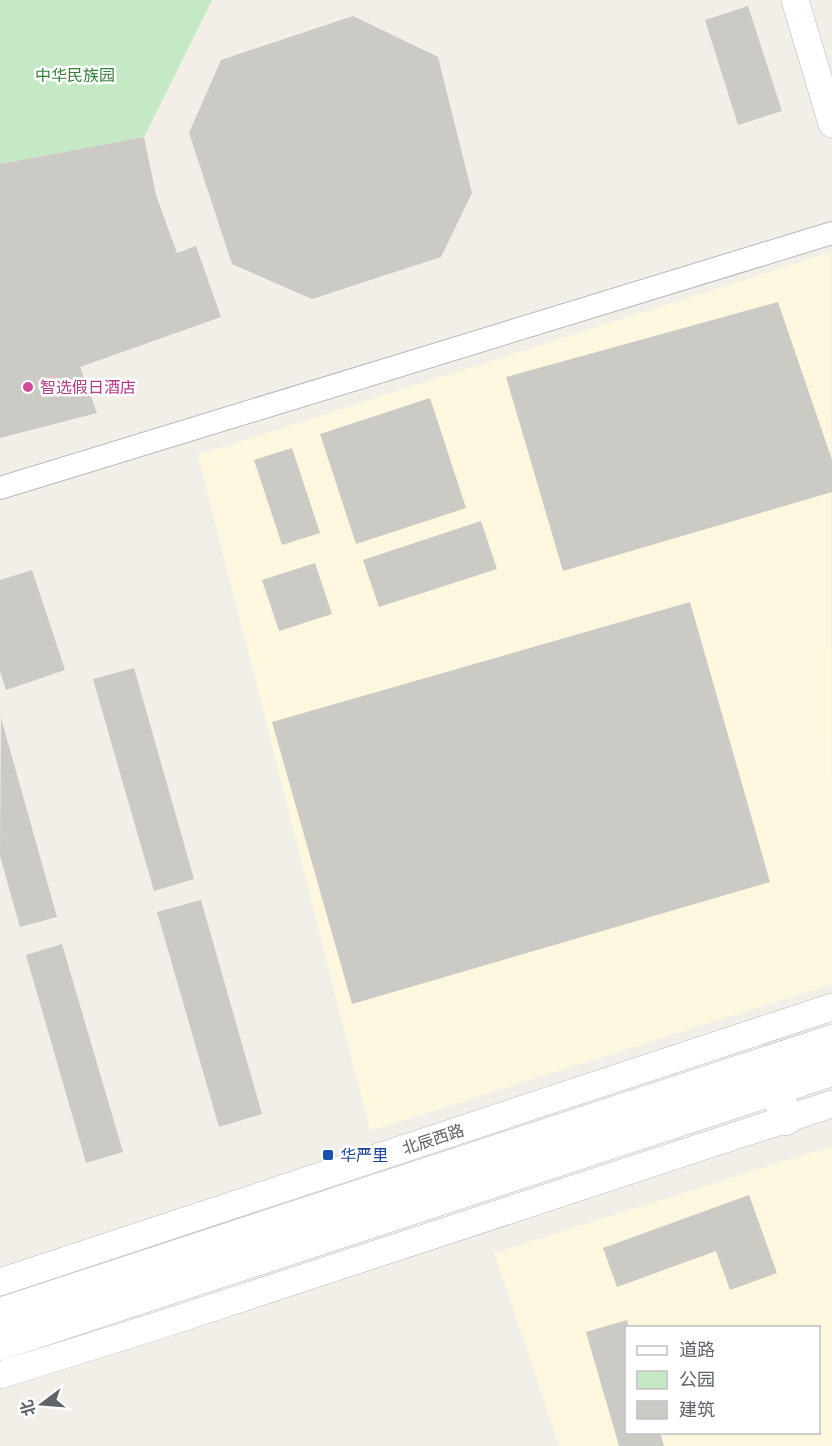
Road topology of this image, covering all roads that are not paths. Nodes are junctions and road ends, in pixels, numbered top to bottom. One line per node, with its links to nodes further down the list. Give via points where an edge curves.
1 (795, 0): 2 (street)
2 (832, 124)
3 (832, 233): 4 (street)
4 (0, 488)
5 (832, 1007): 11 (street, 北辰西路)
6 (832, 1041): 12 (main road, 北辰西路)
7 (832, 1070): 8 (main road)
8 (777, 1089): 10 (main road); 13 (main road)
9 (832, 1104): 10 (street)
10 (786, 1119): 14 (street)
11 (0, 1282)
12 (0, 1314)
13 (0, 1344)
14 (0, 1375)

